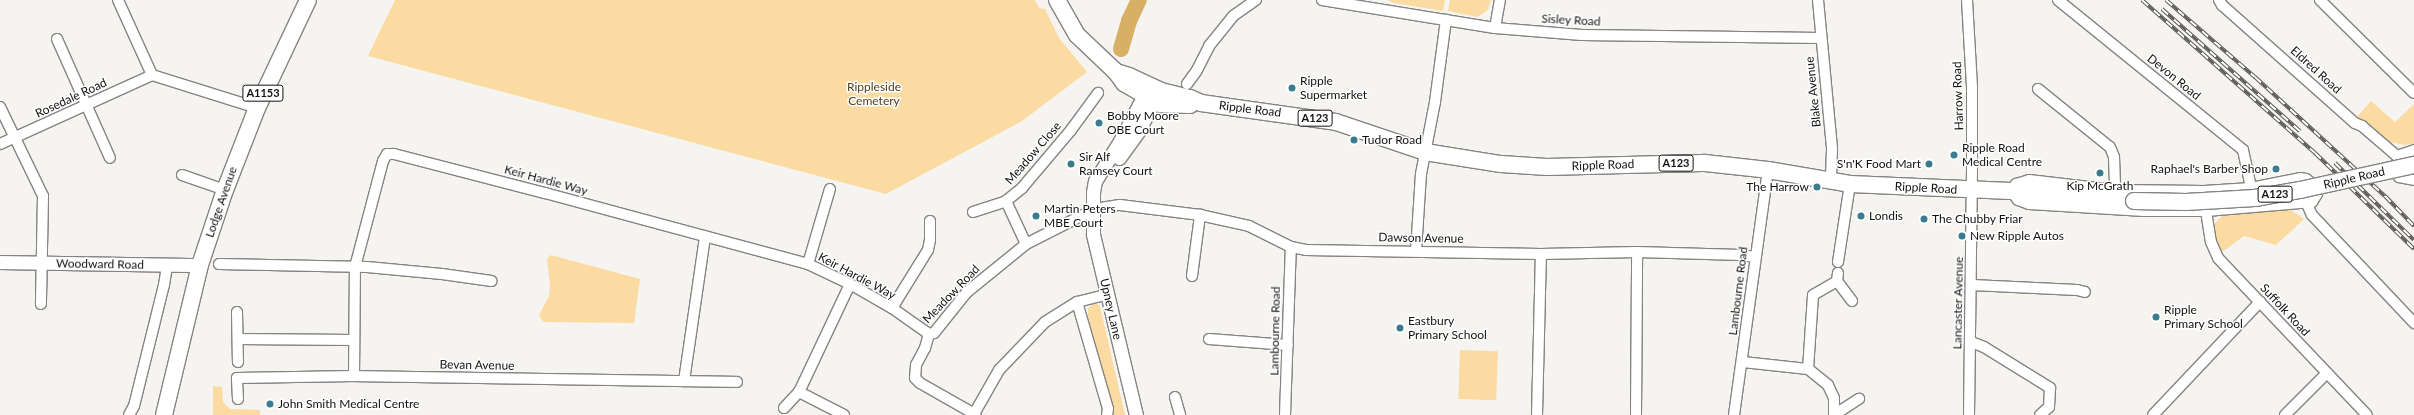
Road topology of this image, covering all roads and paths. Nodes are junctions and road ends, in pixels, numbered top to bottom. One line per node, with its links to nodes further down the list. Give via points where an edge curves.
1 (118, 0): 17 (street)
2 (308, 0): 25 (main road, Lodge Avenue / A1153)
3 (1057, 0): 21 (main road, Ripple Road / A123, via 1077,35 1116,72 1128,76)
4 (1256, 0): 18 (street, via 1233,16 1209,46)
5 (1322, 0): 12 (street, Sisley Road)
6 (1500, 0): 14 (street)
7 (1818, 0): 15 (street, Blake Avenue)
8 (1967, 0): 41 (street, Harrow Road, via 1972,88)
9 (2058, 0): 38 (street, Devon Road, via 2243,150)
10 (2219, 0): 30 (street, Eldred Road, via 2356,123)
11 (2320, 0): 22 (street)
12 (1376, 4): 13 (street, Sisley Road)
13 (1446, 20): 14 (street, Sisley Road); 29 (street)
14 (1495, 28): 15 (street, Sisley Road, via 1582,35)
15 (1821, 38): 36 (street, Blake Avenue, via 1832,149)
16 (57, 39): 24 (street)
17 (152, 75): 24 (street, Rosedale Road); 25 (street)
18 (1187, 84)
19 (2038, 89): 42 (street, via 2110,147 2114,157)
20 (1098, 92): 44 (street, Meadow Close, via 1071,130 1022,188)
21 (1150, 93): 29 (main road, Ripple Road / A123, via 1190,98 1201,103 1336,122); 46 (street, Upney Lane, via 1134,136 1102,184)
22 (2414, 93)
23 (0, 106): 26 (street)
24 (86, 106): 26 (street, Rosedale Road); 31 (street)
25 (257, 108): 40 (main road, Lodge Avenue / A1153)
26 (15, 138): 27 (street, Rosedale Road); 60 (street, via 43,196)
27 (0, 144)
28 (2414, 150): 30 (street)
29 (1425, 152): 33 (main road, Ripple Road / A123, via 1520,166 1699,163); 54 (street)
30 (2397, 156): 35 (street, Ripple Road, via 2394,171 2403,179)
31 (110, 158)
32 (2414, 165): 43 (main road, Ripple Road / A123, bridge, via 2256,198 2186,202 2134,201)
33 (1768, 170): 36 (main road, Ripple Road / A123); 57 (street, Lambourne Road)
34 (182, 175): 40 (street)
35 (2414, 180)
36 (1831, 181): 37 (main road, Ripple Road / A123)
37 (1850, 184): 41 (main road, Ripple Road / A123); 59 (street)
38 (2252, 188): 42 (street, Ripple Road, via 2204,191); 45 (street, Ripple Road, via 2303,178 2315,186 2317,191 2314,200)
39 (830, 189): 62 (street)
40 (225, 190): 64 (main road, Lodge Avenue / A1153)
41 (1972, 190): 43 (main road, Ripple Road / A123); 69 (street, Lancaster Avenue)
42 (2115, 190): 43 (street, Ripple Road, via 2029,180 2016,184)
43 (2011, 191): 47 (street, via 2018,200 2029,204 2144,211)
44 (1006, 201): 48 (street, Meadow Close); 52 (street)
45 (2307, 204): 47 (street, via 2291,203); 78 (street, via 2312,215)
46 (1094, 208): 49 (street, Dawson Avenue, via 1129,206); 52 (street, Meadow Road); 71 (street, Upney Lane, via 1093,234)
47 (2206, 211): 74 (street, Suffolk Road, via 2211,242 2218,258)
48 (973, 212)
49 (1200, 215): 53 (street, Dawson Avenue, via 1249,226); 66 (street)
50 (930, 221): 76 (street, via 928,250)
51 (705, 237): 62 (street, Keir Hardie Way); 65 (street, Keir Hardie Way, via 545,193 387,154); 90 (street)
52 (1026, 244): 79 (street, Meadow Road, via 967,292 934,333)
53 (1291, 247): 54 (street, Dawson Avenue, via 1306,250); 84 (street, Lambourne Road)
54 (1416, 251): 56 (street, Dawson Avenue)
55 (1637, 252): 56 (street, Dawson Avenue); 57 (street, Dawson Avenue); 106 (street)
56 (1541, 254): 105 (street)
57 (1755, 257): 86 (street, Lambourne Road)
58 (0, 262): 60 (street, Woodward Road)
59 (1838, 262)
60 (41, 263): 63 (street, Woodward Road); 75 (street)
61 (219, 264): 65 (street)
62 (808, 264): 68 (street, Keir Hardie Way)
63 (167, 265): 64 (street, Woodward Road); 97 (street, via 134,406)
64 (200, 265): 98 (main road, Lodge Avenue / A1153)
65 (355, 267): 67 (street, via 435,273); 82 (street)
66 (1192, 276)
67 (492, 281)
68 (850, 284): 76 (street, Keir Hardie Way); 92 (street)
69 (1972, 285): 70 (street); 83 (street, Lancaster Avenue)
70 (2085, 292)
71 (1108, 294): 72 (street); 102 (street, Upney Lane)
72 (1077, 302): 100 (street, via 1045,322 1010,356 999,370); 101 (street, via 1108,409)
73 (1852, 302): 87 (street, via 1838,277 1813,295)
74 (2260, 302): 88 (street, Suffolk Road); 111 (street)
75 (41, 304)
76 (892, 308): 79 (street, Keir Hardie Way)
77 (237, 312): 80 (street)
78 (2414, 322)
79 (929, 334): 100 (street, Meadow Road, via 916,364 915,378)
80 (238, 339): 82 (street); 85 (street)
81 (1209, 339): 84 (street)
82 (354, 340): 89 (street)
83 (1971, 342): 109 (street, Lancaster Avenue); 110 (street, via 1984,347 2050,388 2049,407)
84 (1288, 345): 104 (street, Lambourne Road)
85 (238, 362)
86 (1742, 362): 87 (street); 107 (street, Lambourne Road)
87 (1808, 369): 108 (street, via 1828,385 1834,398)
88 (2327, 373): 112 (street); 113 (street, Suffolk Road)
89 (354, 376): 90 (street, Bevan Avenue); 94 (street, Bevan Avenue, via 237,378)
90 (684, 381): 91 (street, Bevan Avenue)
91 (737, 382)
92 (799, 392): 96 (street); 99 (street)
93 (1175, 397): 103 (street)
94 (238, 399)
95 (1859, 399): 108 (street)
96 (784, 408)
97 (128, 415)
98 (164, 415)
99 (844, 415)
100 (975, 415)
101 (1107, 415)
102 (1136, 415)
103 (1180, 415)
104 (1285, 415)
105 (1537, 415)
106 (1636, 415)
107 (1734, 415)
108 (1834, 415)
109 (1969, 415)
110 (2040, 415)
111 (2153, 415)
112 (2286, 415)
113 (2367, 415)

